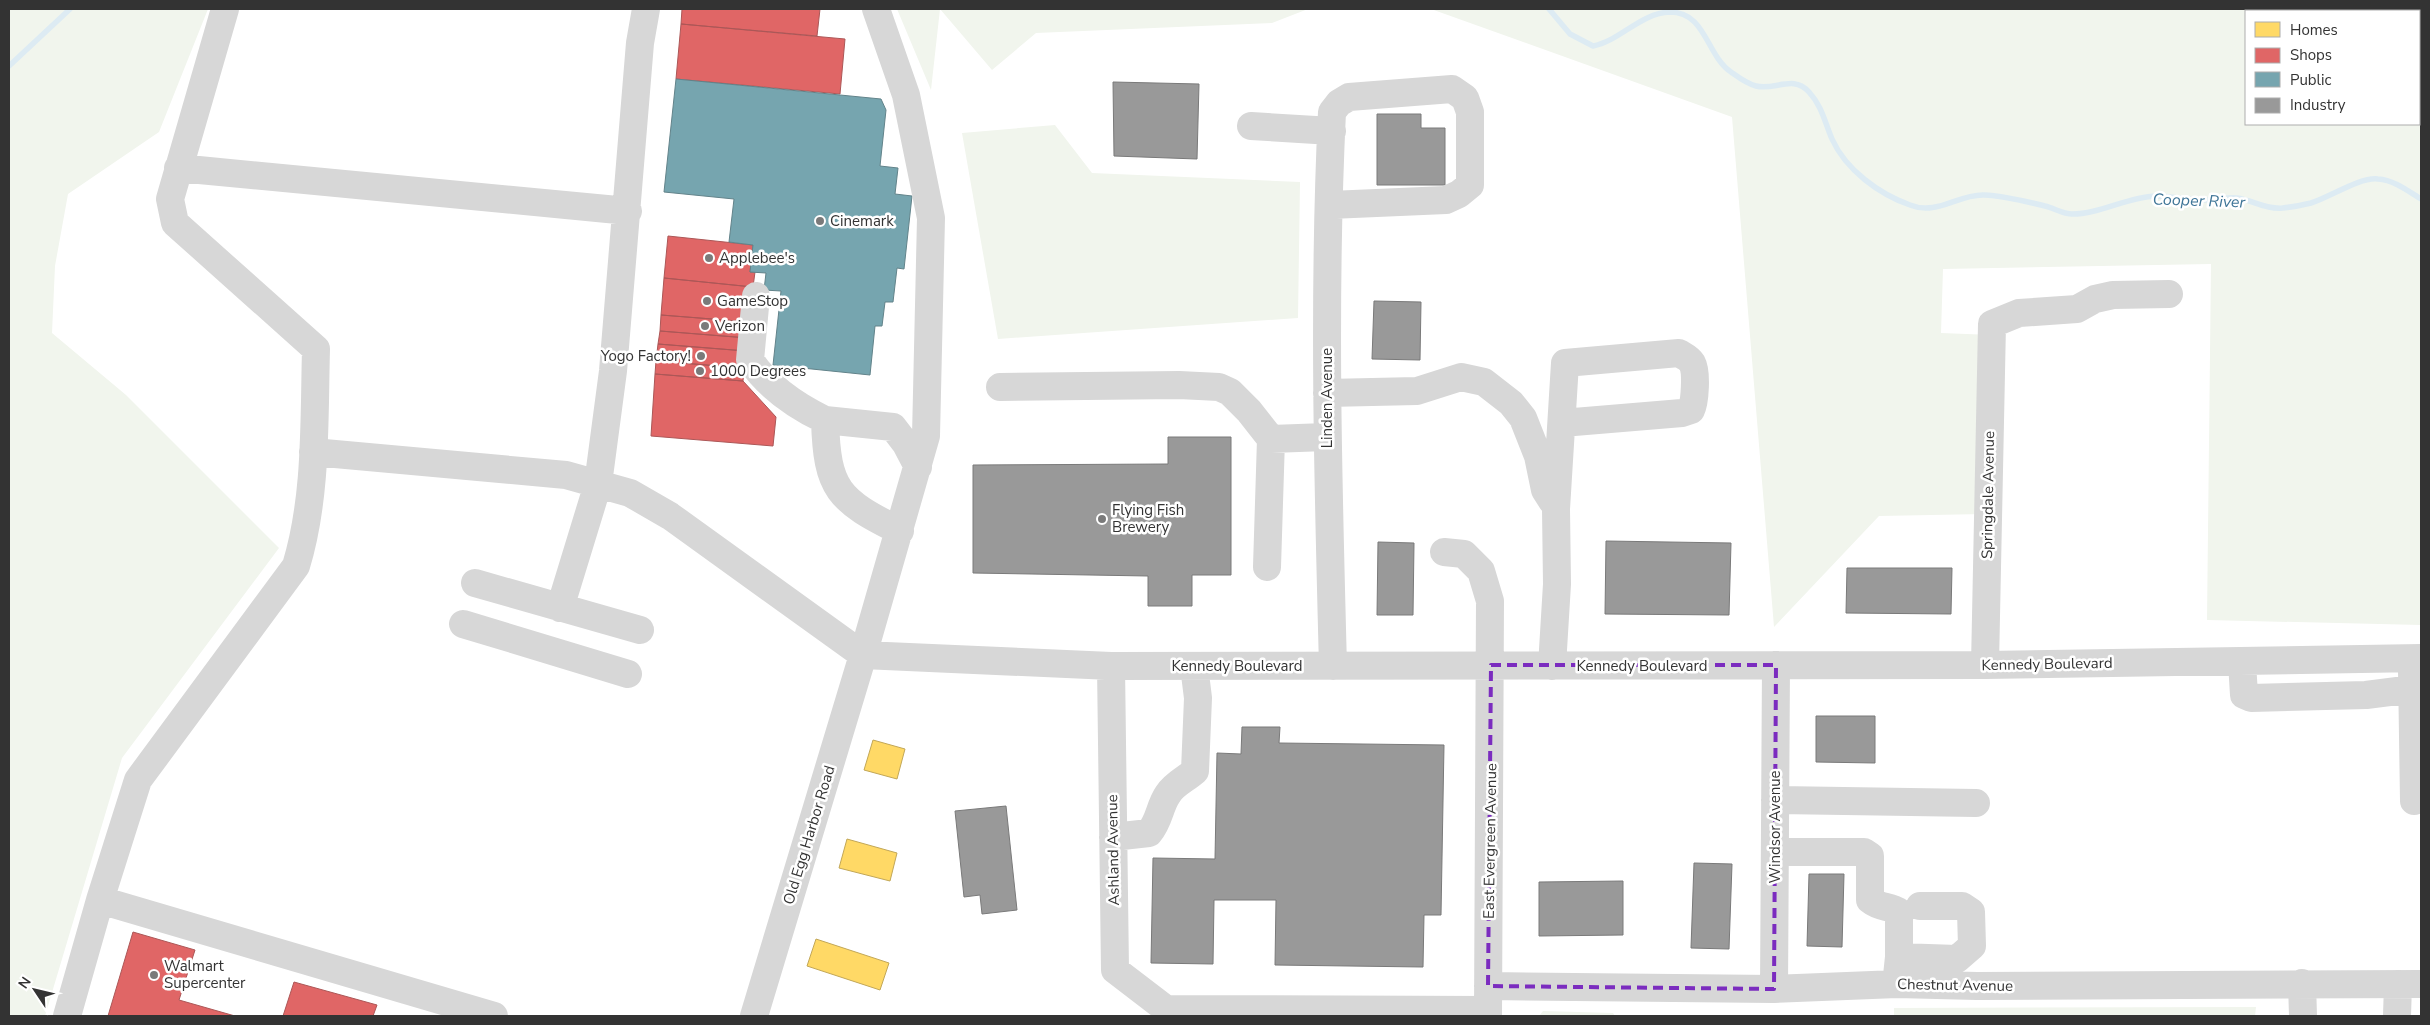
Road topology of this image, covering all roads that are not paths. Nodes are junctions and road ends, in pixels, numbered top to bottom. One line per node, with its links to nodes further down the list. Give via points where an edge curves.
1 (225, 9): 6 (street)
2 (646, 9): 8 (street, via 640,43)
3 (876, 9): 18 (street, Old Egg Harbor Road, via 906,95 931,218 926,436)
4 (1251, 126): 5 (street)
5 (1332, 131): 7 (street, Linden Avenue); 7 (street, Linden Avenue, via 1332,112 1350,97 1452,89 1465,98 1470,112 1470,185 1446,200)
6 (178, 168): 8 (street); 17 (street, via 170,198 175,223 316,349)
7 (1330, 205): 12 (street, Linden Avenue)
8 (628, 211): 19 (street, via 613,371)
9 (2169, 294): 33 (street, Springdale Avenue, via 2113,295 2095,299 2077,309 2019,313 1992,324)
10 (756, 296): 13 (street, via 750,360 799,408)
11 (1000, 387): 16 (street, via 1219,387 1230,392 1250,411)
12 (1327, 393): 15 (street, Linden Avenue); 20 (street, via 1417,391 1461,377 1484,382 1511,403 1522,418 1538,456 1545,490)
13 (825, 420): 18 (street, via 893,427); 21 (street, via 826,448 832,475 842,495 868,515)
14 (1562, 423): 14 (street, via 1691,410 1695,402 1693,364 1679,354 1565,363); 20 (street)
15 (1326, 437): 16 (street); 36 (street, Linden Avenue)
16 (1271, 439): 23 (street)
17 (313, 452): 19 (street, via 566,475); 45 (street, via 304,539 296,566 138,780)
18 (918, 467): 21 (street, Old Egg Harbor Road)
19 (598, 484): 25 (street); 28 (street, via 630,493 670,516)
20 (1556, 508): 37 (street, via 1558,584)
21 (900, 530): 28 (street, Old Egg Harbor Road)
22 (1444, 552): 31 (street, East Evergreen Avenue, via 1464,554 1481,571 1490,601)
23 (1267, 567)
24 (475, 583): 25 (street)
25 (560, 608): 27 (street)
26 (463, 624): 38 (street)
27 (640, 630)
28 (864, 655): 34 (street, Kennedy Boulevard); 56 (street, Old Egg Harbor Road)
29 (2417, 658): 30 (street, Kennedy Boulevard); 39 (street)
30 (2242, 662): 33 (street, Kennedy Boulevard); 39 (street, via 2244,695 2251,698 2366,695)
31 (1491, 665): 36 (street, Kennedy Boulevard); 37 (street, Kennedy Boulevard); 52 (street, East Evergreen Avenue)
32 (1776, 665): 33 (street, Kennedy Boulevard); 37 (street, Kennedy Boulevard); 40 (street, Windsor Avenue)
33 (1984, 665)
34 (1111, 666): 35 (street, Kennedy Boulevard); 43 (street, Ashland Avenue)
35 (1194, 666): 36 (street, Kennedy Boulevard); 43 (street, via 1198,698 1195,771 1166,796 1157,824 1149,834)
36 (1333, 666)
37 (1552, 666)
38 (628, 674)
39 (2413, 688): 41 (street)
40 (1775, 800): 42 (street); 44 (street, Windsor Avenue)
41 (2414, 801)
42 (1976, 804)
43 (1113, 837): 53 (street, Ashland Avenue, via 1115,970)
44 (1775, 852): 47 (street, via 1864,852 1870,856 1870,900 1878,907 1894,908 1899,912); 51 (street, Windsor Avenue)
45 (100, 900): 54 (street); 55 (street)
46 (1920, 906): 47 (street, via 1962,906 1971,912 1972,946 1958,959)
47 (1899, 957): 49 (street)
48 (2302, 983): 49 (street, Chestnut Avenue); 50 (street, Chestnut Avenue); 57 (street)
49 (1897, 984): 51 (street, Chestnut Avenue)
50 (2410, 984): 58 (street)
51 (1774, 989): 52 (street, Chestnut Avenue)
52 (1488, 1004): 53 (street, Chestnut Avenue)
53 (1166, 1013)
54 (67, 1016)
55 (494, 1016)
56 (754, 1016)
57 (2303, 1016)
58 (2397, 1016)

